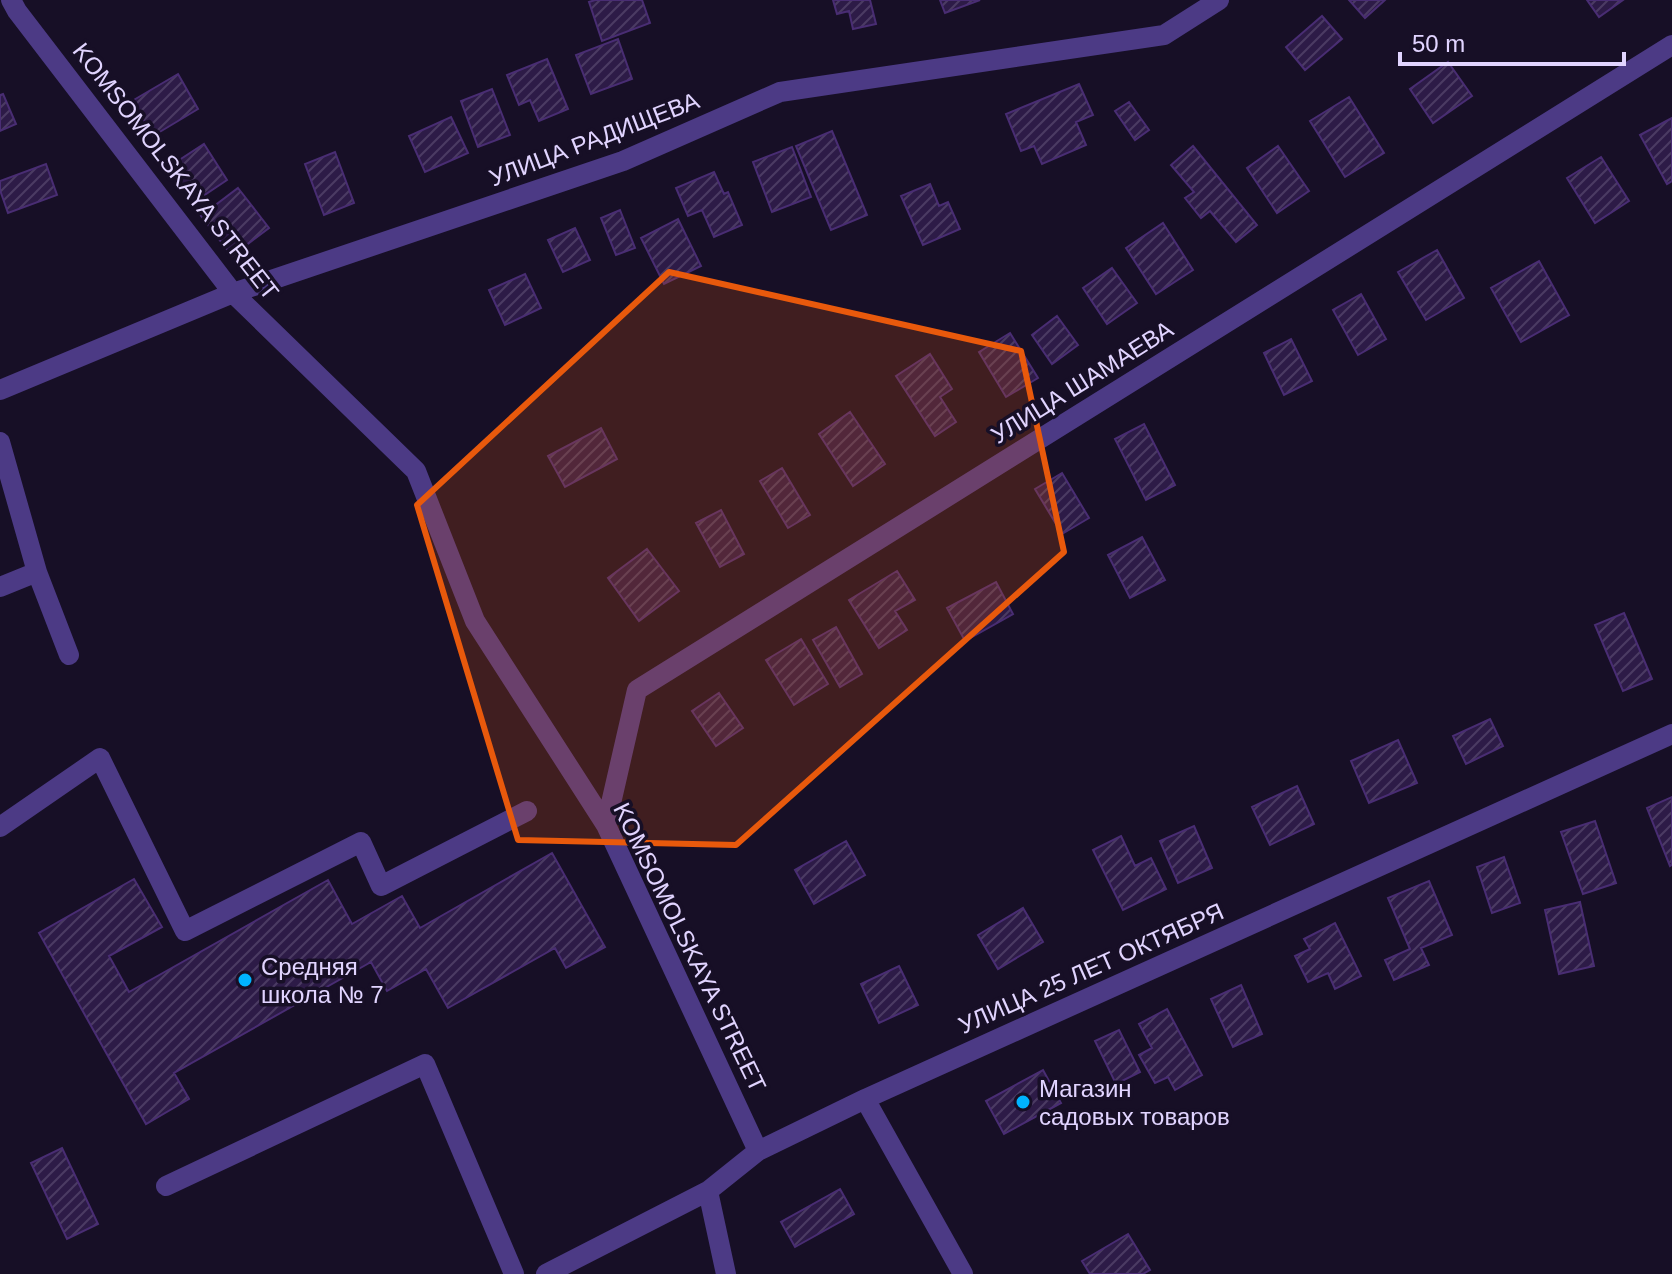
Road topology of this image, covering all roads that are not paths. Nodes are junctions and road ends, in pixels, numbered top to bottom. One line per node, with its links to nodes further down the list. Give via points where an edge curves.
1 (11, 0): 4 (street, KOMSOMOLSKAYA STREET)
2 (1219, 0): 4 (street, УЛИЦА РАДИЩЕВА, via 1164,35 780,92 623,161)
3 (1672, 45): 12 (street, УЛИЦА ШАМАЕВА, via 637,690)
4 (233, 293): 5 (street, УЛИЦА РАДИЩЕВА); 12 (street, KOMSOMOLSKAYA STREET, via 416,471 475,621)
5 (0, 390)
6 (0, 442): 7 (street)
7 (37, 572): 8 (street); 9 (street)
8 (0, 587)
9 (69, 655)
10 (1672, 734): 14 (street, УЛИЦА 25 ЛЕТ ОКТЯБРЯ)
11 (527, 811): 13 (street, via 381,886 361,842 185,931 100,758)
12 (606, 825): 15 (street, KOMSOMOLSKAYA STREET)
13 (0, 827)
14 (865, 1099): 15 (street, УЛИЦА 25 ЛЕТ ОКТЯБРЯ); 21 (street)
15 (758, 1151): 17 (street, УЛИЦА 25 ЛЕТ ОКТЯБРЯ)
16 (166, 1186): 18 (street, via 425,1064)
17 (708, 1191): 19 (street, УЛИЦА 25 ЛЕТ ОКТЯБРЯ); 20 (street)
18 (514, 1274)
19 (546, 1274)
20 (726, 1274)
21 (963, 1274)

